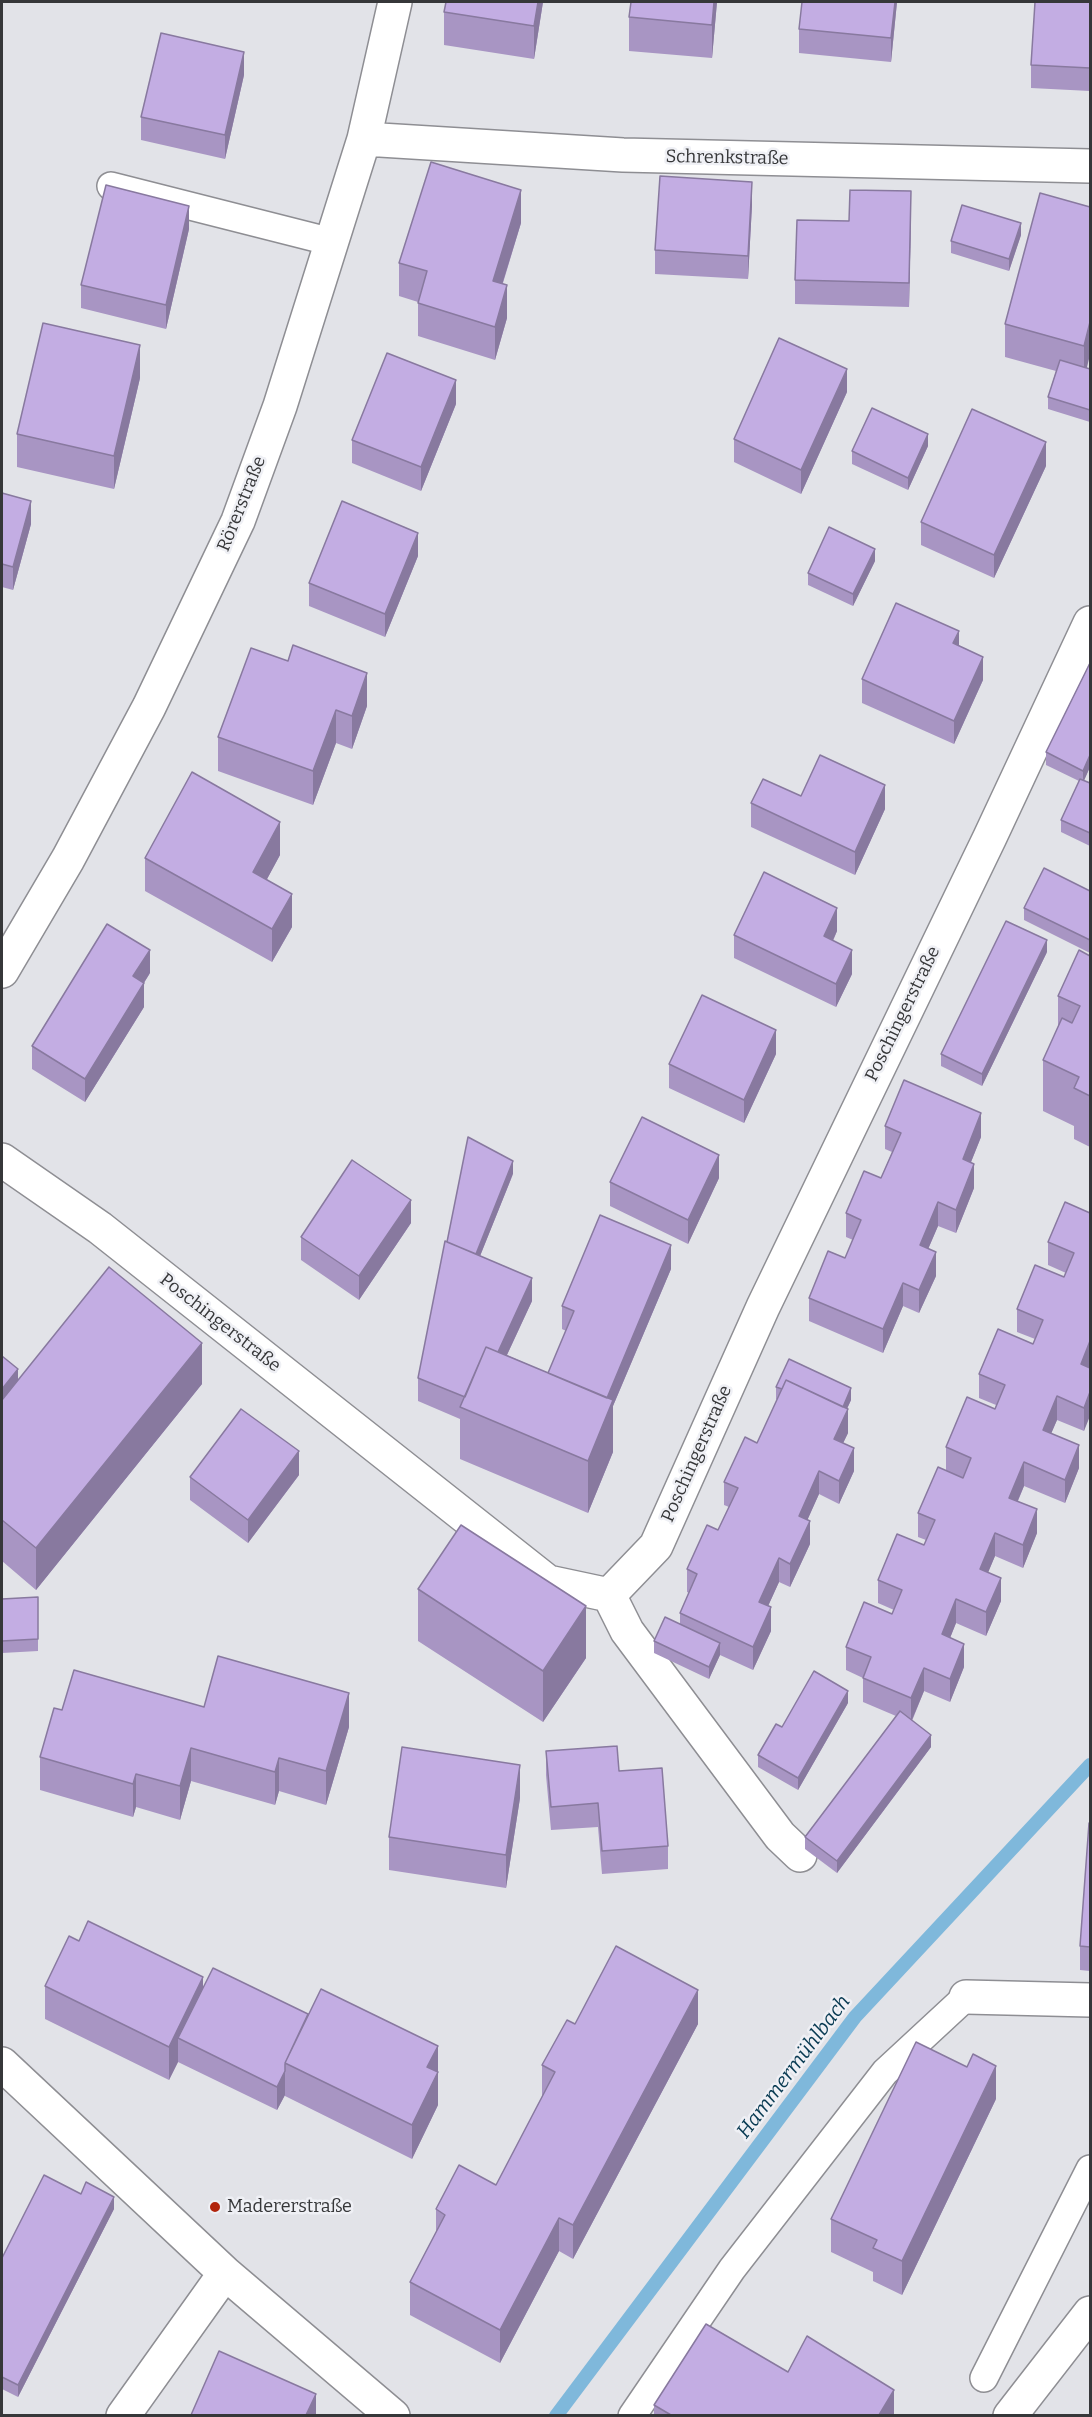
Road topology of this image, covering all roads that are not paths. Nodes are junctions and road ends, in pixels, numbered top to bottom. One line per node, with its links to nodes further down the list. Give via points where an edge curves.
1 (395, 2): 2 (street, Rörerstraße)
2 (364, 139): 3 (street, Schrenkstraße, via 623,155); 5 (street, Rörerstraße)
3 (1090, 166)
4 (111, 186): 5 (lane)
5 (332, 242): 7 (street, Rörerstraße, via 280,406 238,521 149,707 68,859)
6 (1090, 623): 9 (street, Poschingerstraße, via 763,1307 656,1546)
7 (2, 970)
8 (2, 1160): 9 (street, Poschingerstraße, via 100,1228 548,1582)
9 (609, 1594): 10 (street, via 627,1631 780,1836)
10 (800, 1855)
11 (966, 1997): 12 (street); 20 (lane, via 885,2072 732,2269)
12 (1090, 2000)
13 (2, 2064): 15 (street)
14 (1090, 2169): 17 (lane)
15 (225, 2273): 18 (street); 19 (street)
16 (1090, 2313): 21 (street)
17 (984, 2378)
18 (123, 2415)
19 (393, 2415)
20 (632, 2415)
21 (1010, 2415)

